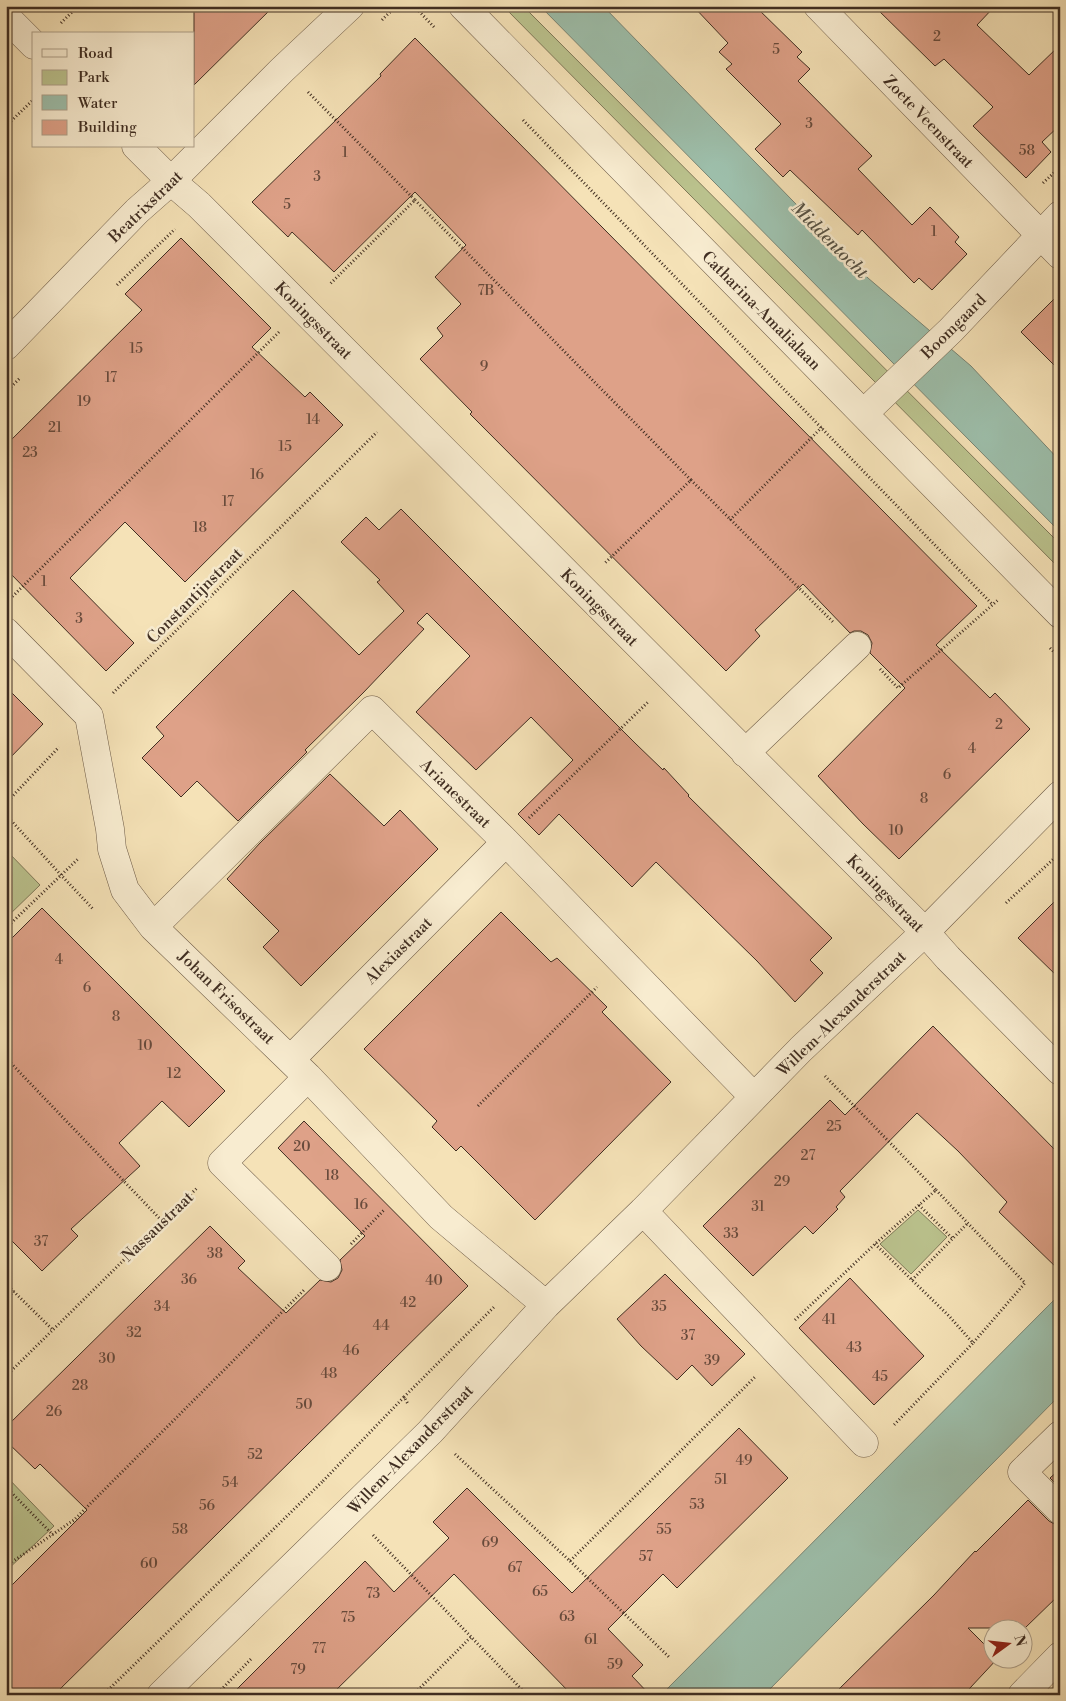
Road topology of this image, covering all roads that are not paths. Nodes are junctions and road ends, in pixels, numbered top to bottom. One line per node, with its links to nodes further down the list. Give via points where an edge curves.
1 (350, 6): 7 (street, Beatrixstraat)
2 (463, 6): 12 (street, Catharina-Amalialaan)
3 (818, 6): 9 (street, Zoete Veenstraat)
4 (6, 17): 5 (street)
5 (32, 43)
6 (138, 148): 7 (street, Koningsstraat)
7 (171, 182): 11 (street, Beatrixstraat, via 137,211); 16 (street, Koningsstraat, via 200,205)
8 (1060, 215): 9 (street, Boomgaard)
9 (1040, 236): 10 (street); 12 (street, Boomgaard, via 897,382)
10 (1060, 256)
11 (6, 346)
12 (857, 406): 13 (street, Catharina-Amalialaan)
13 (1060, 614)
14 (6, 632): 19 (street, Johan Frisostraat, via 89,716 112,849 125,890)
15 (857, 646): 16 (street)
16 (745, 753): 20 (street, Koningsstraat)
17 (1060, 795): 20 (street, Willem-Alexanderstraat)
18 (506, 842): 19 (street, Arianestraat, via 372,710); 21 (street, Alexiastraat); 23 (street, Arianestraat)
19 (153, 926): 21 (street, Johan Frisostraat)
20 (925, 932): 22 (street, Koningsstraat); 23 (street, Willem-Alexanderstraat)
21 (299, 1068): 25 (street, via 222,1163); 26 (street, Johan Frisostraat, via 441,1217)
22 (1060, 1071)
23 (754, 1097): 24 (street, Willem-Alexanderstraat)
24 (644, 1211): 26 (street, Willem-Alexanderstraat); 28 (street)
25 (327, 1267)
26 (546, 1305): 31 (street, Willem-Alexanderstraat, via 430,1432)
27 (1060, 1435): 29 (street, via 1022,1472)
28 (864, 1443)
29 (1060, 1510)
30 (1060, 1656): 32 (street)
31 (172, 1691)
32 (1022, 1695)

